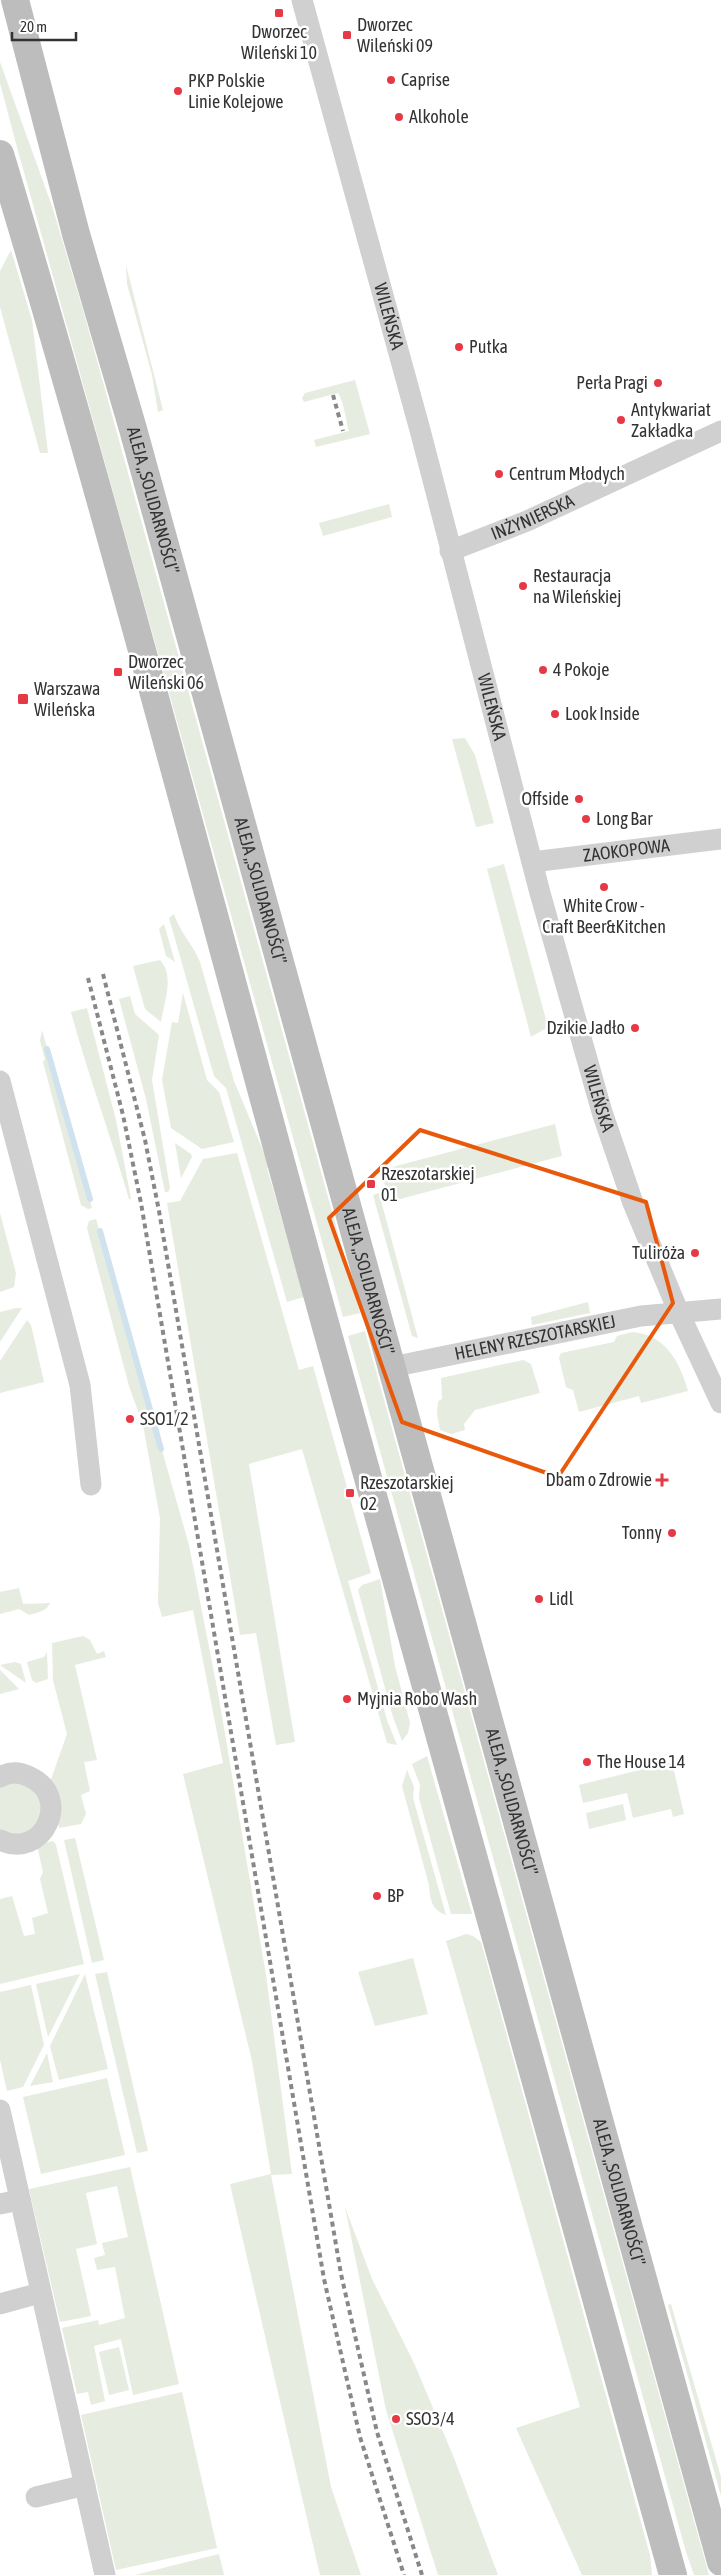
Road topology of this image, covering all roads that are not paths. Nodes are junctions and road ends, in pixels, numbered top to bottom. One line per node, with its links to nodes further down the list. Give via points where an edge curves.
1 (15, 0): 11 (main road, ALEJA „SOLIDARNOŚCI”, via 76,234 133,429)
2 (302, 0): 5 (street, WILEŃSKA, via 416,413)
3 (0, 154): 24 (main road, via 141,646)
4 (721, 431): 5 (street, INŻYNIERSKA, via 527,521)
5 (450, 551): 7 (street, WILEŃSKA)
6 (721, 839): 7 (street, ZAOKOPOWA)
7 (532, 862): 10 (street, WILEŃSKA, via 602,1112 633,1203)
8 (0, 1081): 13 (street, via 80,1385)
9 (721, 1309): 10 (street, HELENY RZESZOTARSKIEJ)
10 (679, 1313): 11 (street, HELENY RZESZOTARSKIEJ, via 641,1316); 12 (street, WILEŃSKA)
11 (392, 1367): 22 (main road, ALEJA „SOLIDARNOŚCI”)
12 (721, 1402)
13 (91, 1485)
14 (0, 1777): 15 (street, via 12,1773 25,1775 43,1786 50,1797 51,1815 42,1833 32,1841)
15 (2, 1845)
16 (0, 2110): 17 (street)
17 (10, 2202): 18 (street)
18 (40, 2293): 19 (street); 20 (street)
19 (0, 2304)
20 (85, 2485): 21 (street); 23 (street)
21 (36, 2497)
22 (721, 2562)
23 (105, 2575)
24 (673, 2575)

